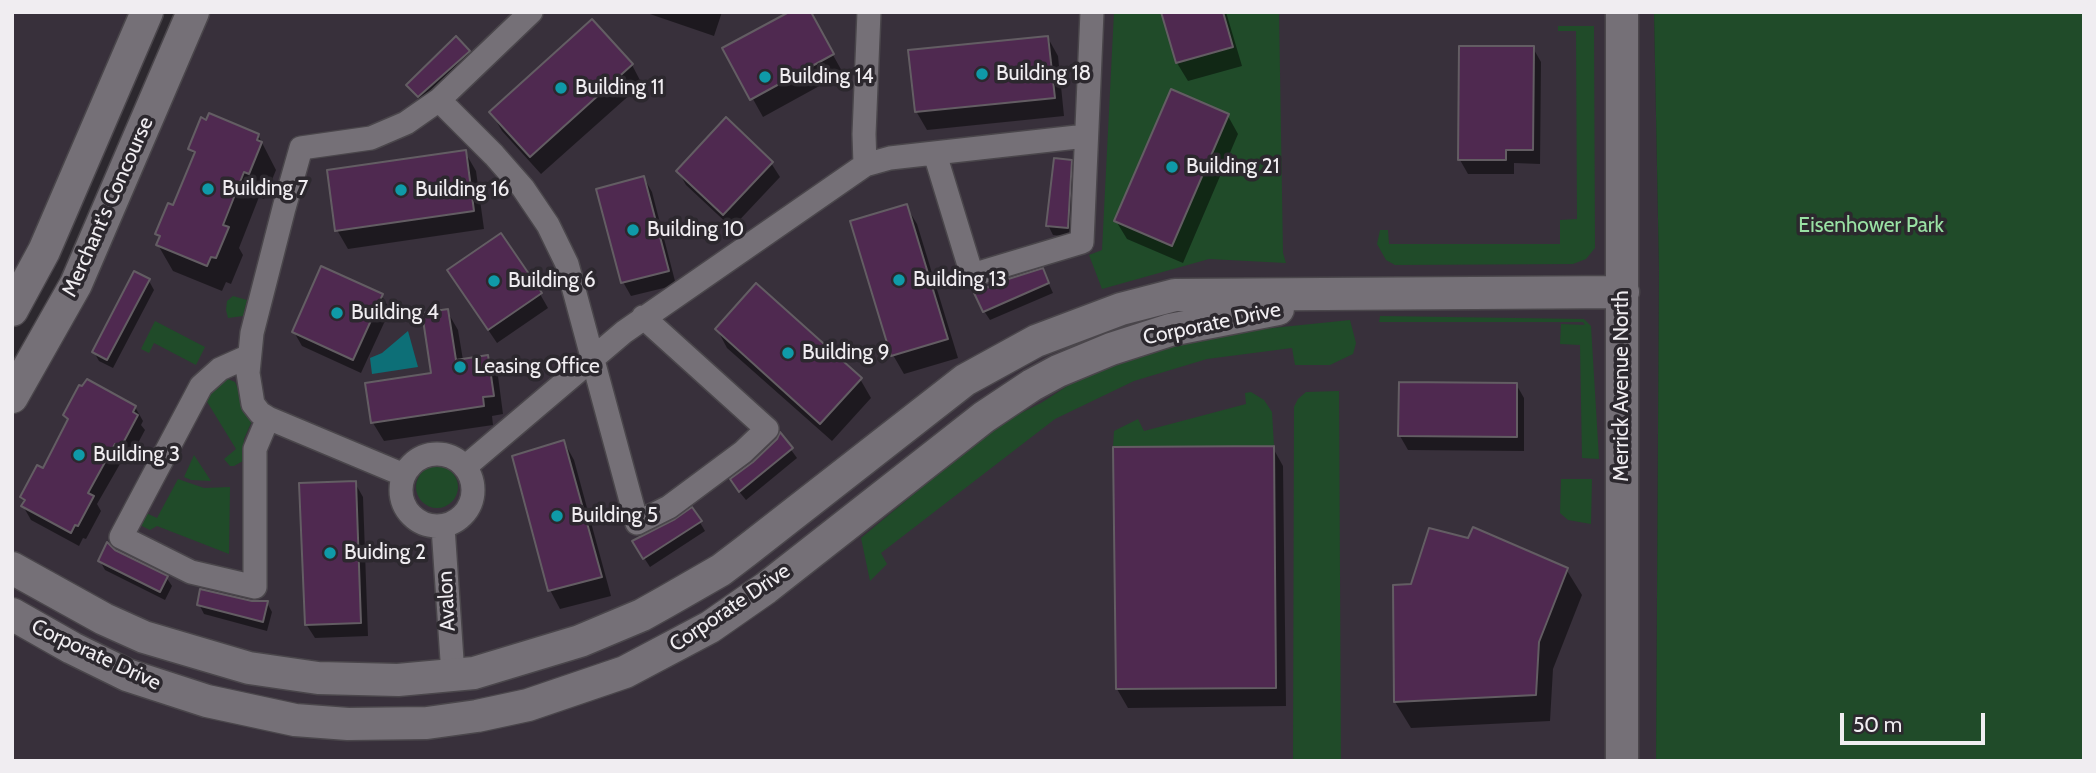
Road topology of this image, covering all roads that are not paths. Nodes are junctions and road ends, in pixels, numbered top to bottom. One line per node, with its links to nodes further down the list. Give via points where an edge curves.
1 (147, 12): 13 (main road, Merchant's Concourse, via 44,251)
2 (193, 12): 17 (main road, Merchant's Concourse, via 76,284)
3 (531, 12): 7 (street)
4 (869, 12): 10 (street)
5 (1092, 12): 8 (street)
6 (1622, 12): 11 (main road, Merrick Avenue North)
7 (439, 100): 15 (street, via 406,123 371,138 301,148); 16 (street, via 509,172 548,225 567,264)
8 (1086, 136): 9 (street); 9 (street, via 1082,242 972,275)
9 (935, 154): 10 (street)
10 (865, 165): 14 (street)
11 (1623, 292): 12 (main road, Corporate Drive); 27 (main road, Merrick Avenue North)
12 (1365, 294): 22 (main road, Corporate Drive, via 1175,295 1048,336 965,380); 23 (main road, Corporate Drive, via 1190,325 1121,345 1058,371 984,416)
13 (12, 310)
14 (643, 317): 16 (street); 16 (street, via 767,429 669,507 637,523)
15 (249, 356): 18 (street, via 251,398); 18 (street, via 220,369 201,386 121,537 191,572 255,587 255,449)
16 (591, 359): 19 (street)
17 (12, 397)
18 (268, 418): 20 (street)
19 (465, 467): 20 (street, via 436,454 421,458); 21 (street, via 474,484 472,501 465,516)
20 (404, 475): 21 (street, via 401,496 408,511 419,522)
21 (443, 527): 26 (street, Avalon)
22 (771, 533): 23 (main road, via 806,536); 26 (main road, Corporate Drive, via 720,570 642,615 551,650)
23 (817, 547): 25 (main road, Corporate Drive, via 710,627 625,672 528,705 427,723 295,720 207,701 127,675)
24 (12, 568): 26 (main road, Corporate Drive, via 123,628 226,662 318,678)
25 (12, 614)
26 (453, 676)
27 (1622, 761)

